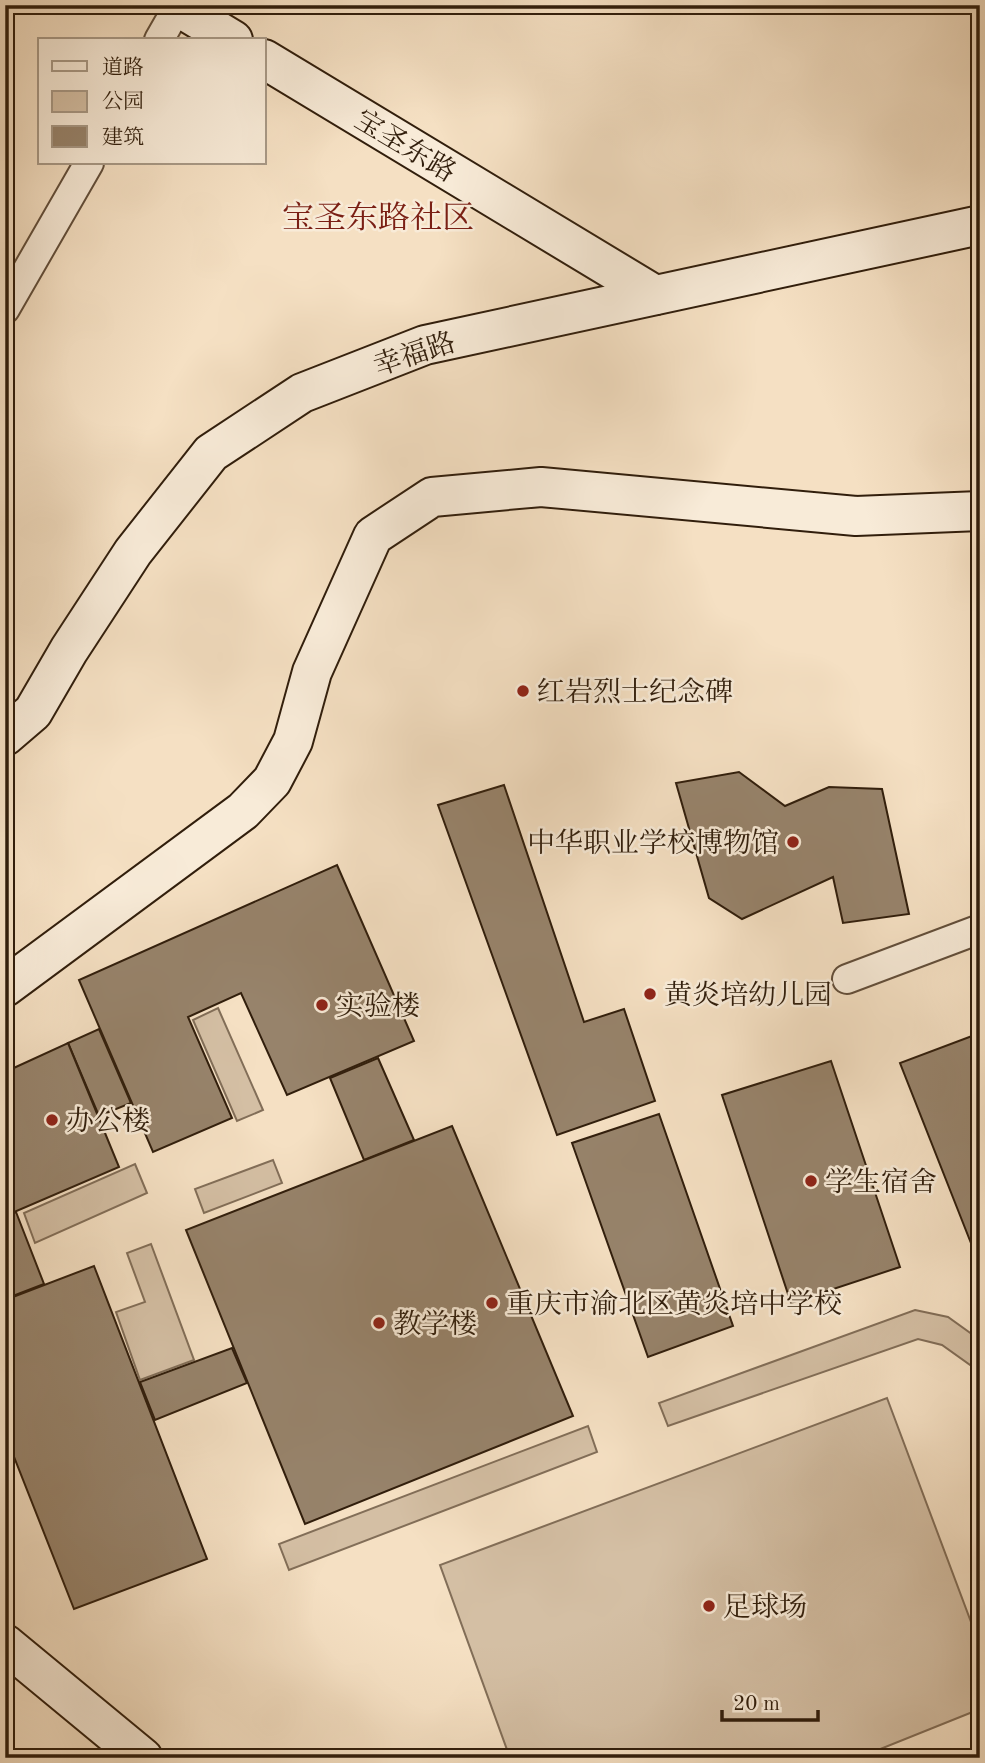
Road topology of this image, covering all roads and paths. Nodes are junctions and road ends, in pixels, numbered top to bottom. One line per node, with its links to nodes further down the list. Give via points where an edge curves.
1 (178, 6): 2 (street); 3 (street)
2 (160, 38)
3 (230, 38)
4 (266, 60): 7 (street, 宝圣东路)
5 (88, 164): 8 (street)
6 (980, 225): 7 (street, 幸福路)
7 (655, 295): 10 (street, 幸福路, via 425,345 302,393 211,453 132,552 33,712)
8 (5, 309)
9 (980, 511): 13 (street, via 856,516 541,487 432,497 373,536 312,672 293,741 272,781 243,811)
10 (5, 736)
11 (980, 929): 12 (street)
12 (847, 979)
13 (5, 987)
14 (5, 1644): 15 (street)
15 (143, 1758)

